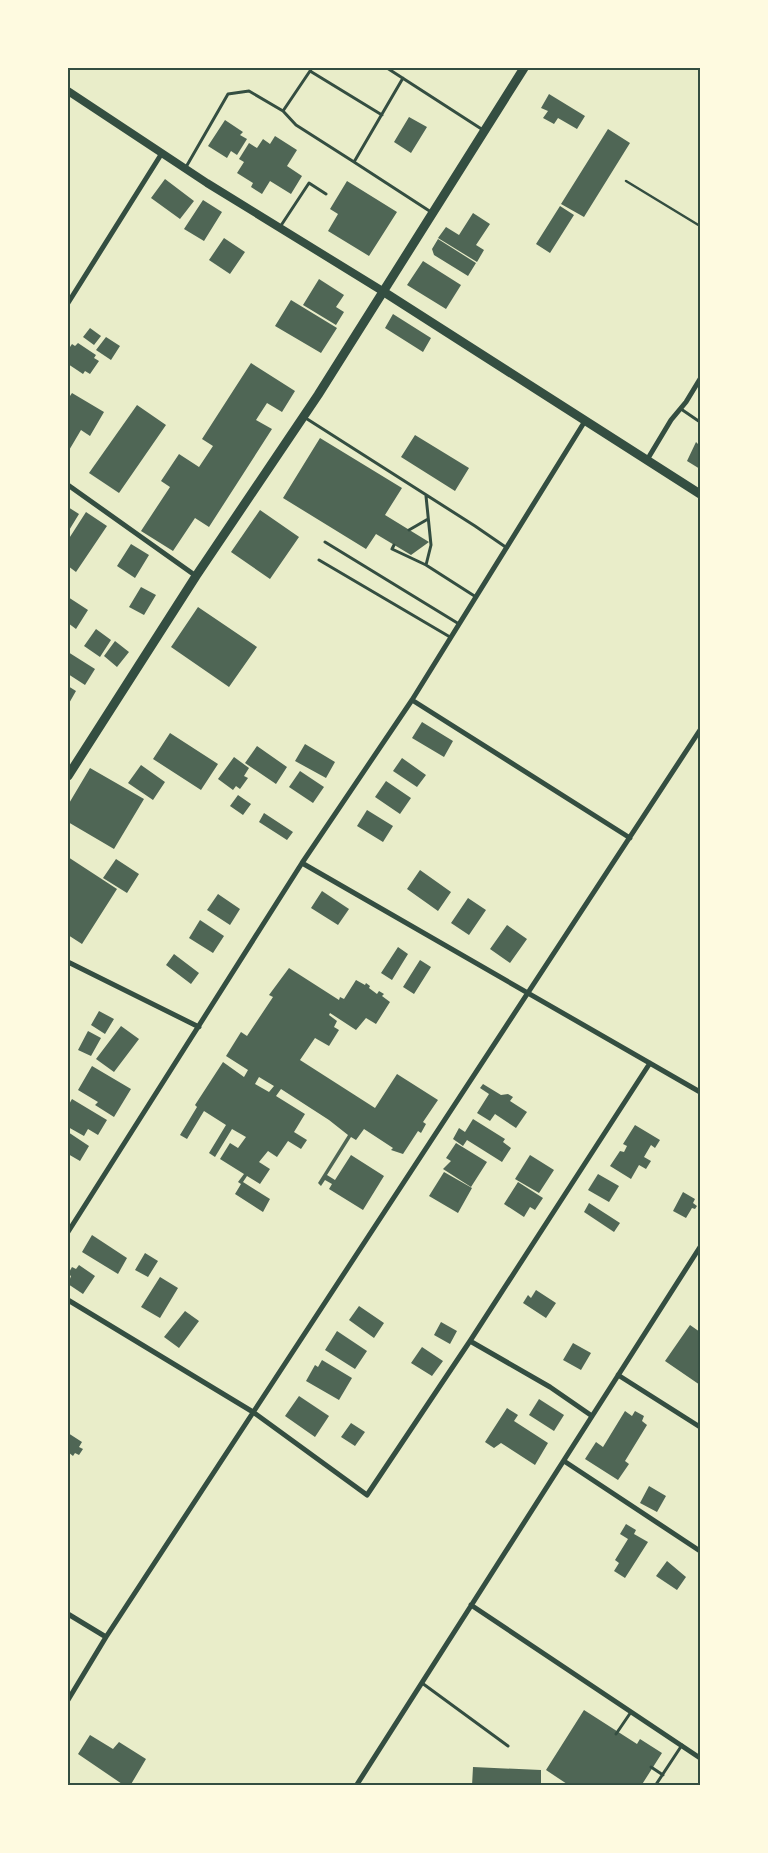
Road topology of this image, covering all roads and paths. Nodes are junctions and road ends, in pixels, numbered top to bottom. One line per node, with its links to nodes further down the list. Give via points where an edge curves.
1 (387, 68): 4 (lane)
2 (524, 68): 8 (main road)
3 (311, 69): 6 (lane); 7 (lane)
4 (403, 78): 7 (lane); 8 (lane)
5 (68, 91): 9 (street)
6 (283, 111): 10 (lane, via 296,125); 11 (lane, via 249,91 228,94)
7 (382, 115): 10 (lane)
8 (484, 131): 14 (main road)
9 (162, 153): 11 (street); 18 (street)
10 (354, 162): 14 (lane)
11 (186, 168): 16 (street)
12 (626, 180): 15 (path)
13 (326, 194): 16 (lane, via 309,183)
14 (432, 213): 17 (main road)
15 (700, 226)
16 (280, 228): 17 (street)
17 (384, 292): 21 (main road); 22 (main road)
18 (68, 303)
19 (700, 379): 20 (street)
20 (680, 409): 23 (lane); 24 (street)
21 (303, 417): 27 (lane); 35 (main road)
22 (585, 420): 24 (main road); 32 (street)
23 (700, 422)
24 (646, 460): 26 (main road)
25 (68, 484): 35 (street)
26 (700, 494)
27 (426, 495): 28 (lane); 32 (lane)
28 (428, 519): 29 (lane); 34 (lane, via 431,545)
29 (409, 530)
30 (325, 542): 37 (lane)
31 (394, 545): 34 (lane, via 392,549)
32 (507, 548): 36 (street)
33 (319, 560): 38 (lane)
34 (426, 566): 36 (lane)
35 (196, 576): 41 (main road)
36 (476, 597): 37 (street)
37 (460, 624): 38 (street)
38 (451, 638): 39 (street)
39 (412, 700): 42 (street); 43 (street)
40 (700, 730): 42 (street)
41 (68, 776)
42 (630, 838): 45 (street)
43 (302, 863): 45 (street); 46 (street)
44 (68, 962): 46 (street)
45 (528, 993): 47 (street); 54 (street)
46 (198, 1027): 49 (street)
47 (650, 1063): 48 (street); 52 (street)
48 (700, 1092)
49 (68, 1232)
50 (700, 1247): 53 (street)
51 (68, 1300): 54 (street)
52 (470, 1341): 54 (street, via 367,1495); 55 (street, via 550,1387)
53 (618, 1375): 55 (street); 56 (street)
54 (253, 1412): 61 (street)
55 (592, 1416): 57 (street)
56 (700, 1427)
57 (564, 1461): 58 (street); 59 (street)
58 (700, 1551)
59 (471, 1605): 62 (street); 64 (street)
60 (68, 1614): 61 (street)
61 (106, 1637): 63 (street)
62 (422, 1682): 66 (lane); 71 (street)
63 (68, 1700)
64 (632, 1712): 65 (lane); 67 (street)
65 (616, 1734)
66 (508, 1746)
67 (682, 1746): 68 (street); 70 (lane)
68 (700, 1758)
69 (650, 1767): 70 (lane)
70 (663, 1774): 72 (lane)
71 (356, 1786)
72 (655, 1786)

